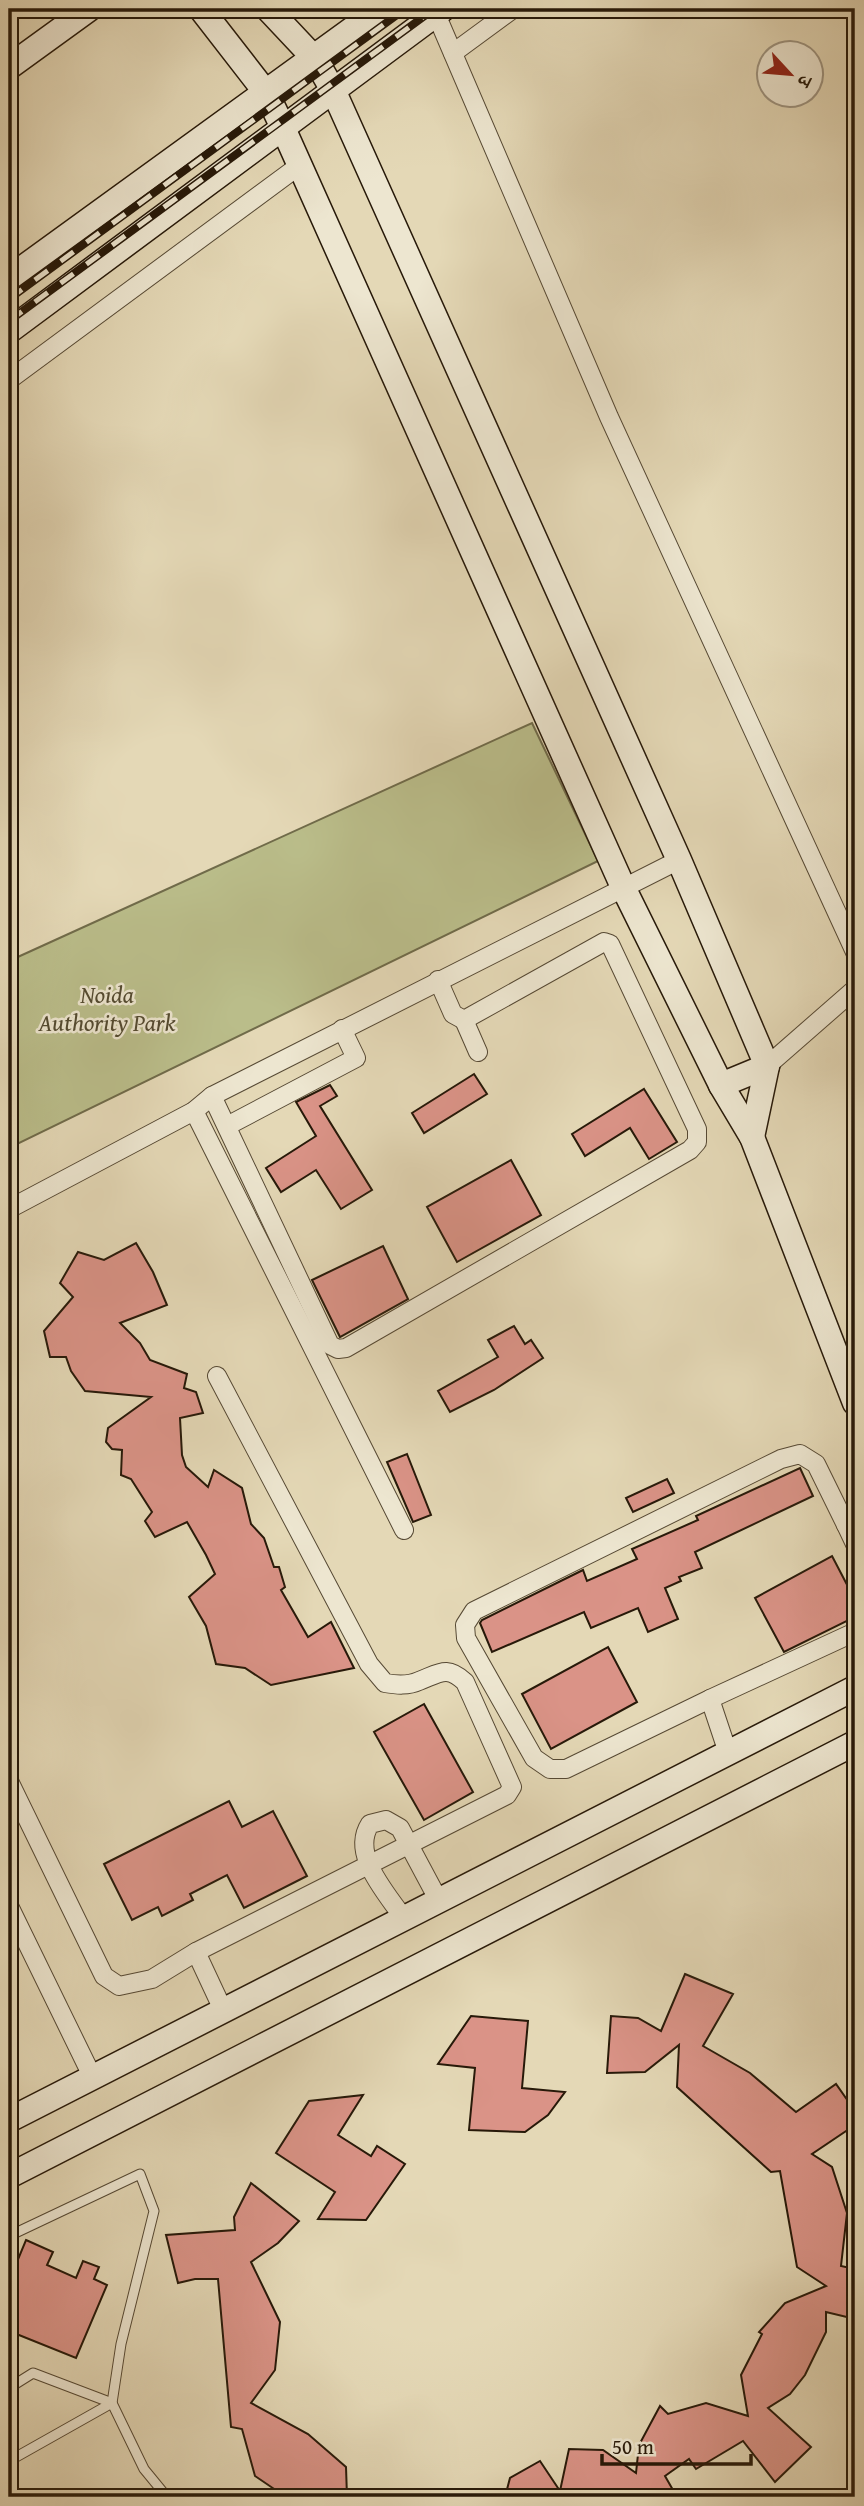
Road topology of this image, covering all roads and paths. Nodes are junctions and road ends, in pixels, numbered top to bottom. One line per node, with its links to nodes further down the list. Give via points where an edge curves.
1 (89, 9): 9 (street)
2 (201, 9): 11 (street)
3 (268, 9): 8 (street)
4 (380, 9): 8 (street)
5 (513, 9): 7 (street)
6 (437, 10): 7 (street); 10 (street)
7 (453, 53): 19 (street, via 609,417)
8 (315, 59): 10 (street); 11 (street)
9 (9, 67)
10 (334, 92): 12 (street); 17 (street)
11 (267, 94): 12 (street); 14 (street)
12 (283, 128): 13 (street); 15 (street)
13 (300, 164): 16 (street); 18 (street)
14 (9, 278)
15 (9, 331)
16 (9, 380)
17 (679, 860): 18 (street); 25 (street)
18 (623, 887): 20 (street); 26 (street)
19 (855, 952)
20 (438, 980): 22 (street, via 453,1014); 23 (street)
21 (855, 989): 25 (street)
22 (464, 1020): 24 (street); 29 (street, via 604,942 610,944 697,1129 696,1142 690,1150 338,1349 330,1345)
23 (342, 1029): 27 (street); 29 (street, via 356,1058)
24 (478, 1052)
25 (767, 1066): 26 (street); 30 (street)
26 (721, 1086): 30 (street)
27 (212, 1096): 28 (street); 29 (street)
28 (194, 1111): 31 (street); 35 (street)
29 (227, 1126)
30 (752, 1137): 33 (street)
31 (9, 1209)
32 (217, 1376): 43 (street, via 369,1664 385,1684 401,1686 439,1670 454,1671 465,1682 512,1787 507,1795)
33 (855, 1402)
34 (850, 1522): 36 (street); 39 (street, via 816,1464 800,1454 781,1459 474,1611 466,1625 466,1638 534,1758 550,1769 566,1769)
35 (404, 1530)
36 (855, 1544)
37 (855, 1632): 39 (street)
38 (855, 1688): 41 (street)
39 (710, 1699): 41 (street)
40 (855, 1743): 52 (street)
41 (728, 1753): 45 (street)
42 (9, 1782): 48 (street, via 104,1976 119,1986 130,1986 152,1979)
43 (409, 1844): 44 (street); 44 (street, via 400,1828 386,1820 370,1824 362,1836); 45 (street)
44 (369, 1865): 47 (street); 48 (street)
45 (439, 1901): 47 (street)
46 (9, 1906): 50 (street)
47 (404, 1919): 49 (street)
48 (196, 1952): 49 (street)
49 (224, 2012): 50 (street)
50 (92, 2076): 51 (street)
51 (9, 2120)
52 (9, 2176)
53 (9, 2236): 55 (lane, via 140,2174 153,2211 121,2344)
54 (9, 2388): 55 (lane, via 33,2373)
55 (112, 2403): 56 (lane); 57 (lane, via 144,2469)
56 (9, 2460)
57 (167, 2497)

